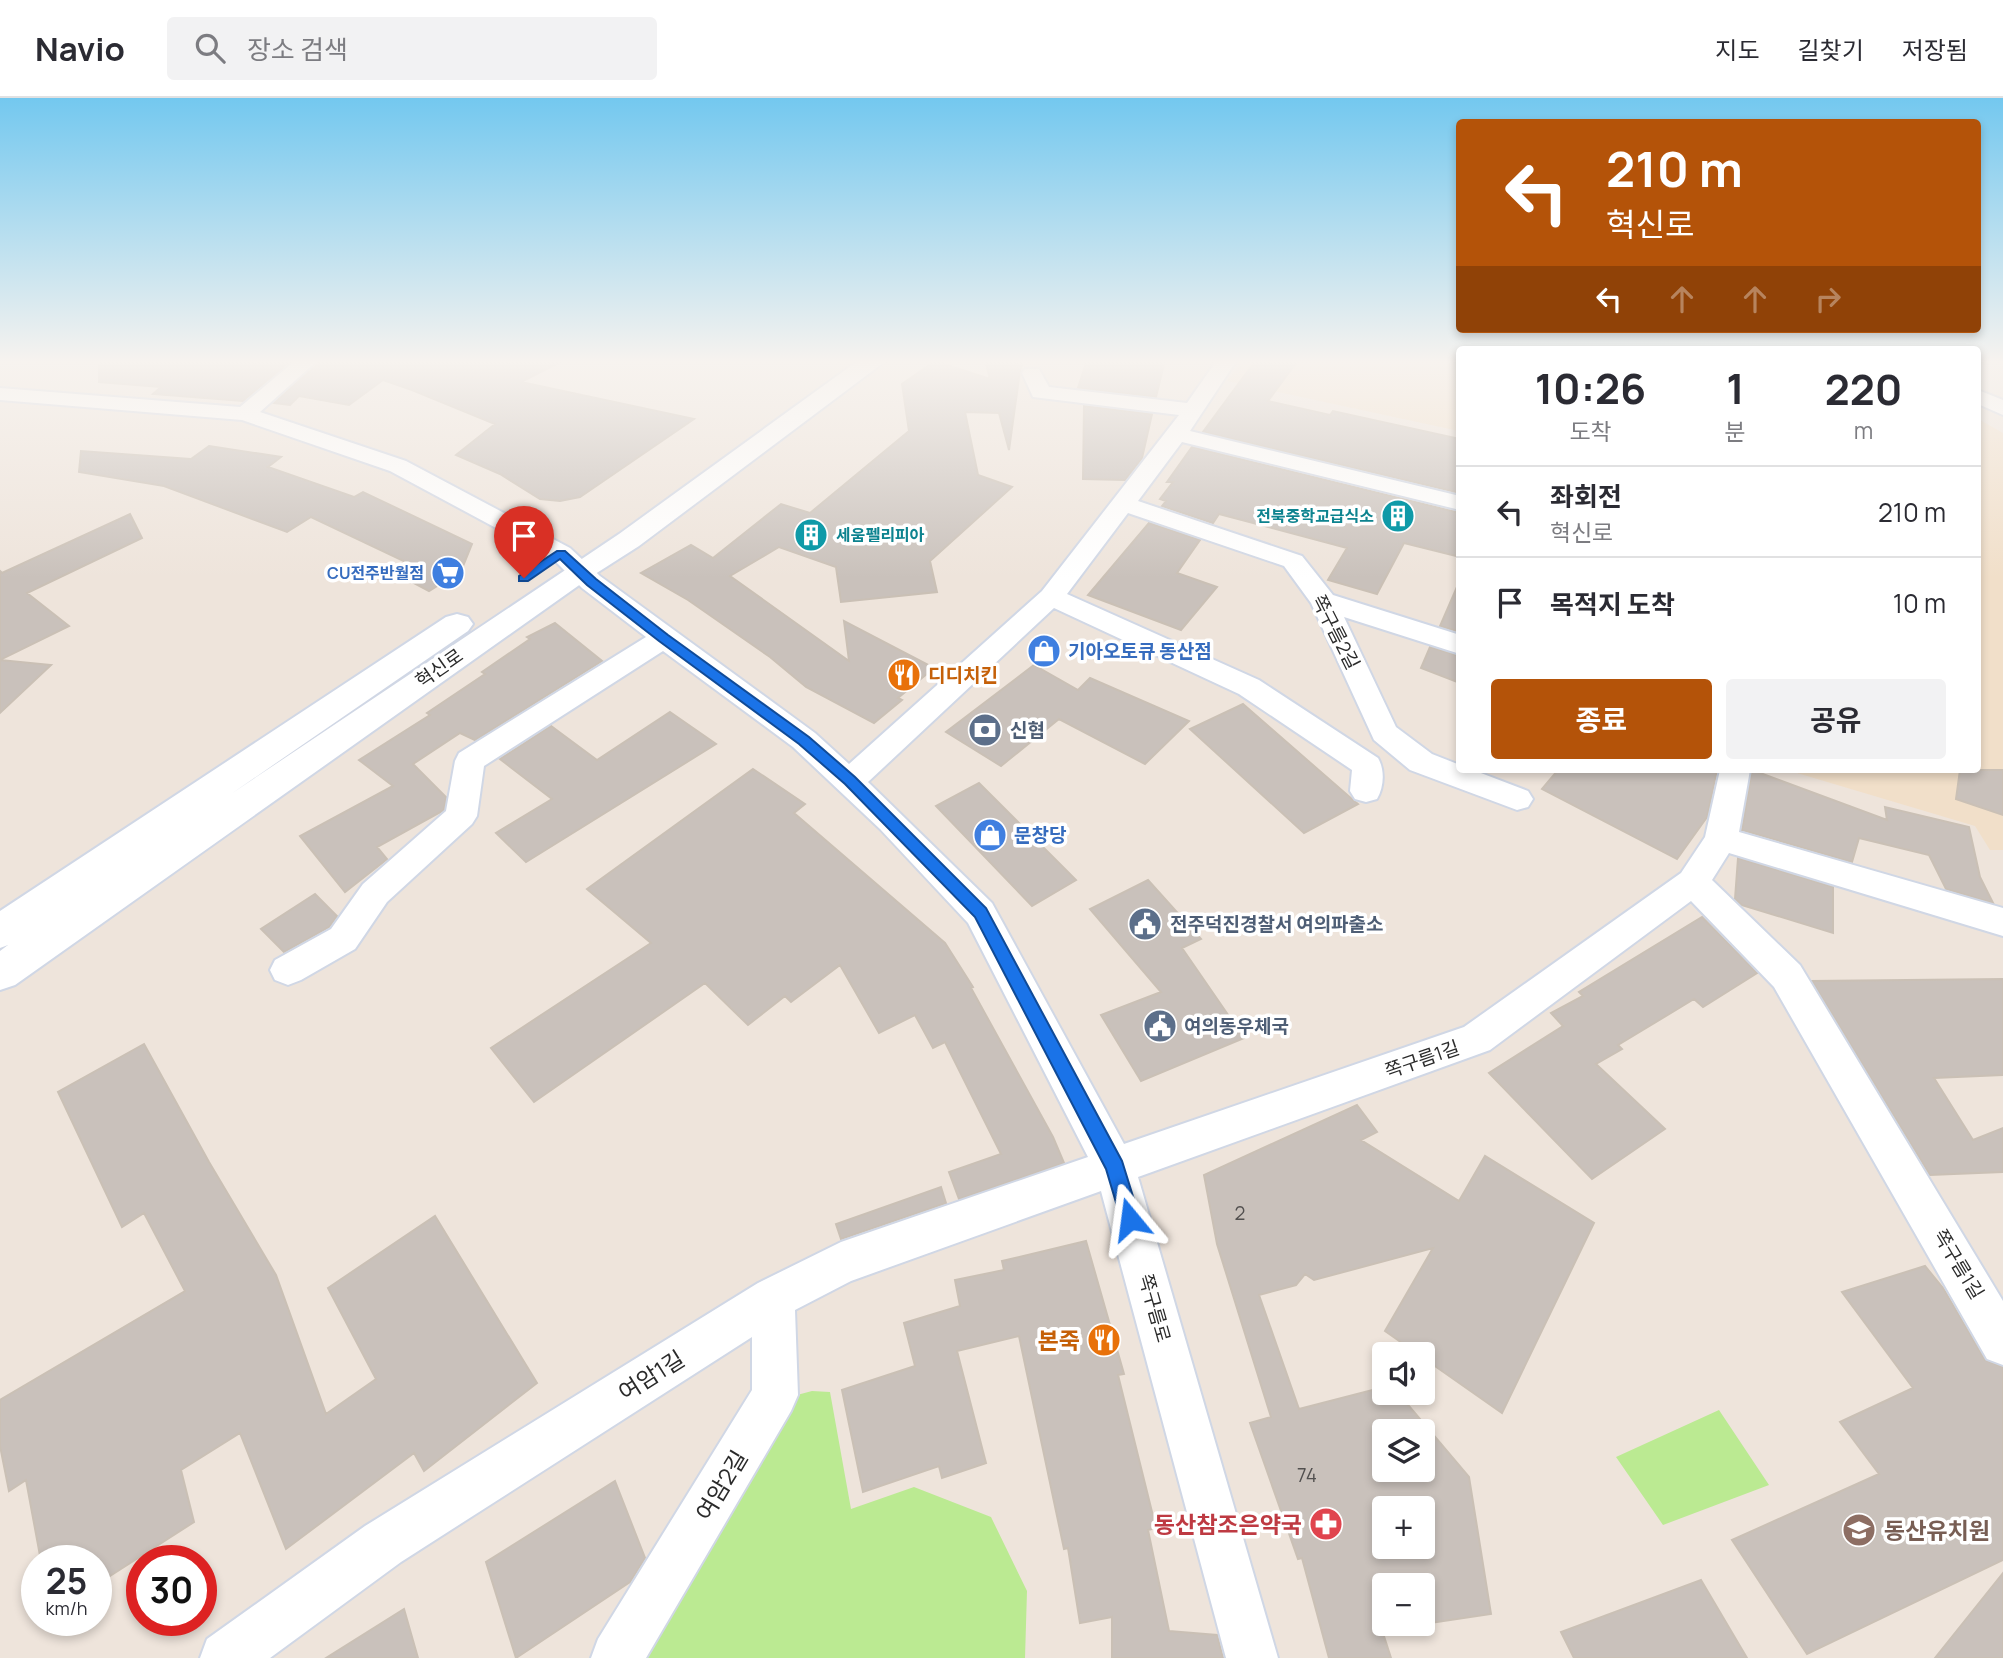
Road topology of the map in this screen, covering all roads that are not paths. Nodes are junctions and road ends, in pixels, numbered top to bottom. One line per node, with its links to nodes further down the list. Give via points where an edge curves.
1 (300, 433): 7 (street, 쪽구름로, via 398,466)
2 (741, 433): 7 (street, 혁신로, via 603,532)
3 (776, 433): 7 (street, 혁신로, via 629,540)
4 (1177, 434): 5 (street); 6 (street)
5 (1456, 502)
6 (1125, 504): 8 (street); 9 (street, 쪽구름2길, via 1293,561)
7 (571, 561): 10 (street, 쪽구름로); 19 (street, 혁신로); 21 (street, 혁신로)
8 (1051, 597): 13 (street); 14 (street, via 1250,687 1367,766)
9 (1324, 601): 11 (street); 15 (street, 쪽구름2길, via 1384,733 1421,762)
10 (664, 638): 13 (street, 쪽구름로, via 804,740); 20 (street, via 470,761 461,816 375,893 343,939)
11 (1456, 644)
12 (1734, 773): 16 (street)
13 (850, 781): 22 (street, 쪽구름로, via 980,913)
14 (1366, 791)
15 (1517, 799)
16 (1721, 839): 17 (street, 쪽구름1길); 18 (street)
17 (1693, 882): 22 (street, 쪽구름1길, via 1477,1039); 24 (street, 쪽구름1길, via 1787,976)
18 (2003, 922)
19 (0, 932)
20 (288, 970)
21 (0, 973)
22 (1115, 1167): 23 (street, 여암1길, via 841,1262); 27 (street, 쪽구름로)
23 (773, 1298): 25 (street, 여암1길, via 383,1544); 26 (street, 여암2길, via 775,1395)
24 (2003, 1343)
25 (226, 1658)
26 (617, 1658)
27 (1252, 1658)

